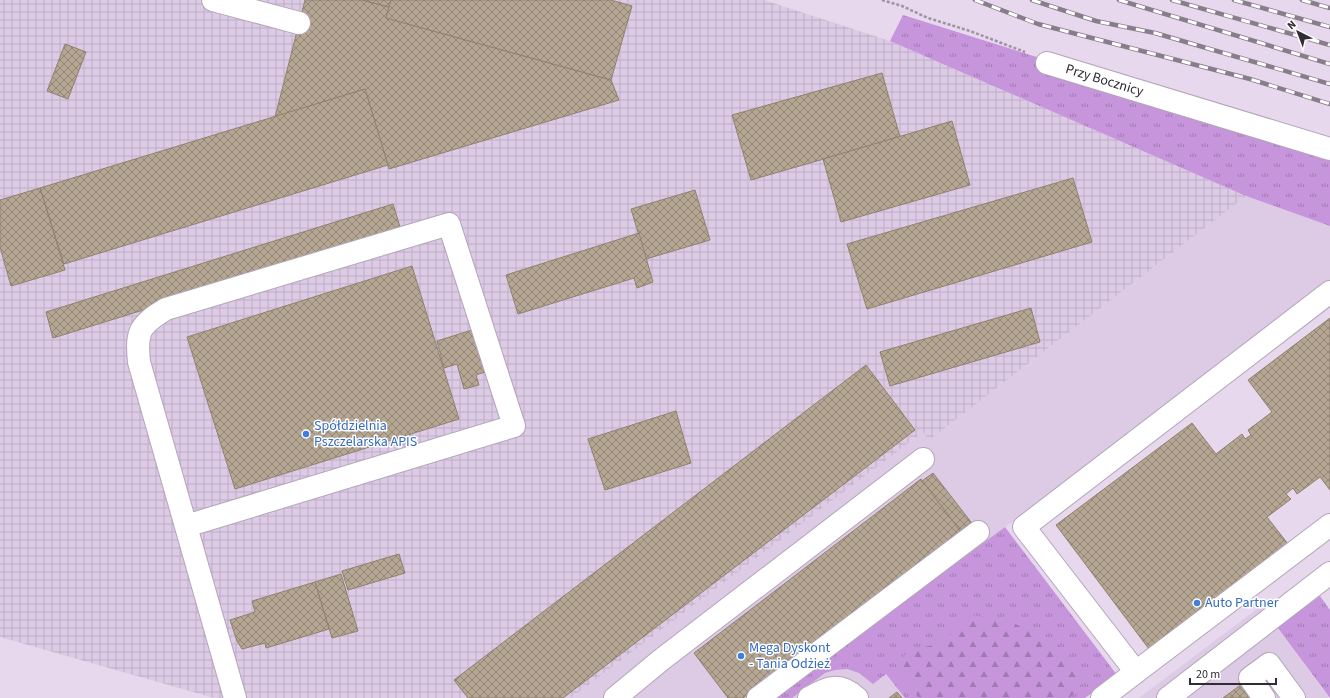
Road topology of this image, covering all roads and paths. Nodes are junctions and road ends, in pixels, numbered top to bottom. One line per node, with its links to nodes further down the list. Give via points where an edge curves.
1 (213, 0): 3 (lane)
2 (882, 0): 4 (path, Przy Bocznicy, via 1018,49)
3 (299, 23)
4 (1047, 63): 5 (lane, Przy Bocznicy)
5 (1330, 149)
6 (1330, 292): 13 (lane, via 1024,528)
7 (923, 459): 16 (lane)
8 (1330, 525): 13 (lane)
9 (186, 526): 9 (lane, via 139,362 137,344 140,331 150,318 166,309 449,224 514,426); 15 (lane)
10 (978, 532): 17 (lane)
11 (1330, 574): 12 (lane)
12 (1238, 644): 14 (lane); 21 (lane)
13 (1136, 672): 20 (lane)
14 (1258, 672): 22 (lane, via 1250,678); 23 (lane, via 1269,664)
15 (235, 698)
16 (615, 698)
17 (758, 698)
18 (809, 698): 19 (lane, via 821,691 840,687)
19 (857, 698)
20 (1102, 698)
21 (1168, 698)
22 (1264, 698)
23 (1294, 698)

